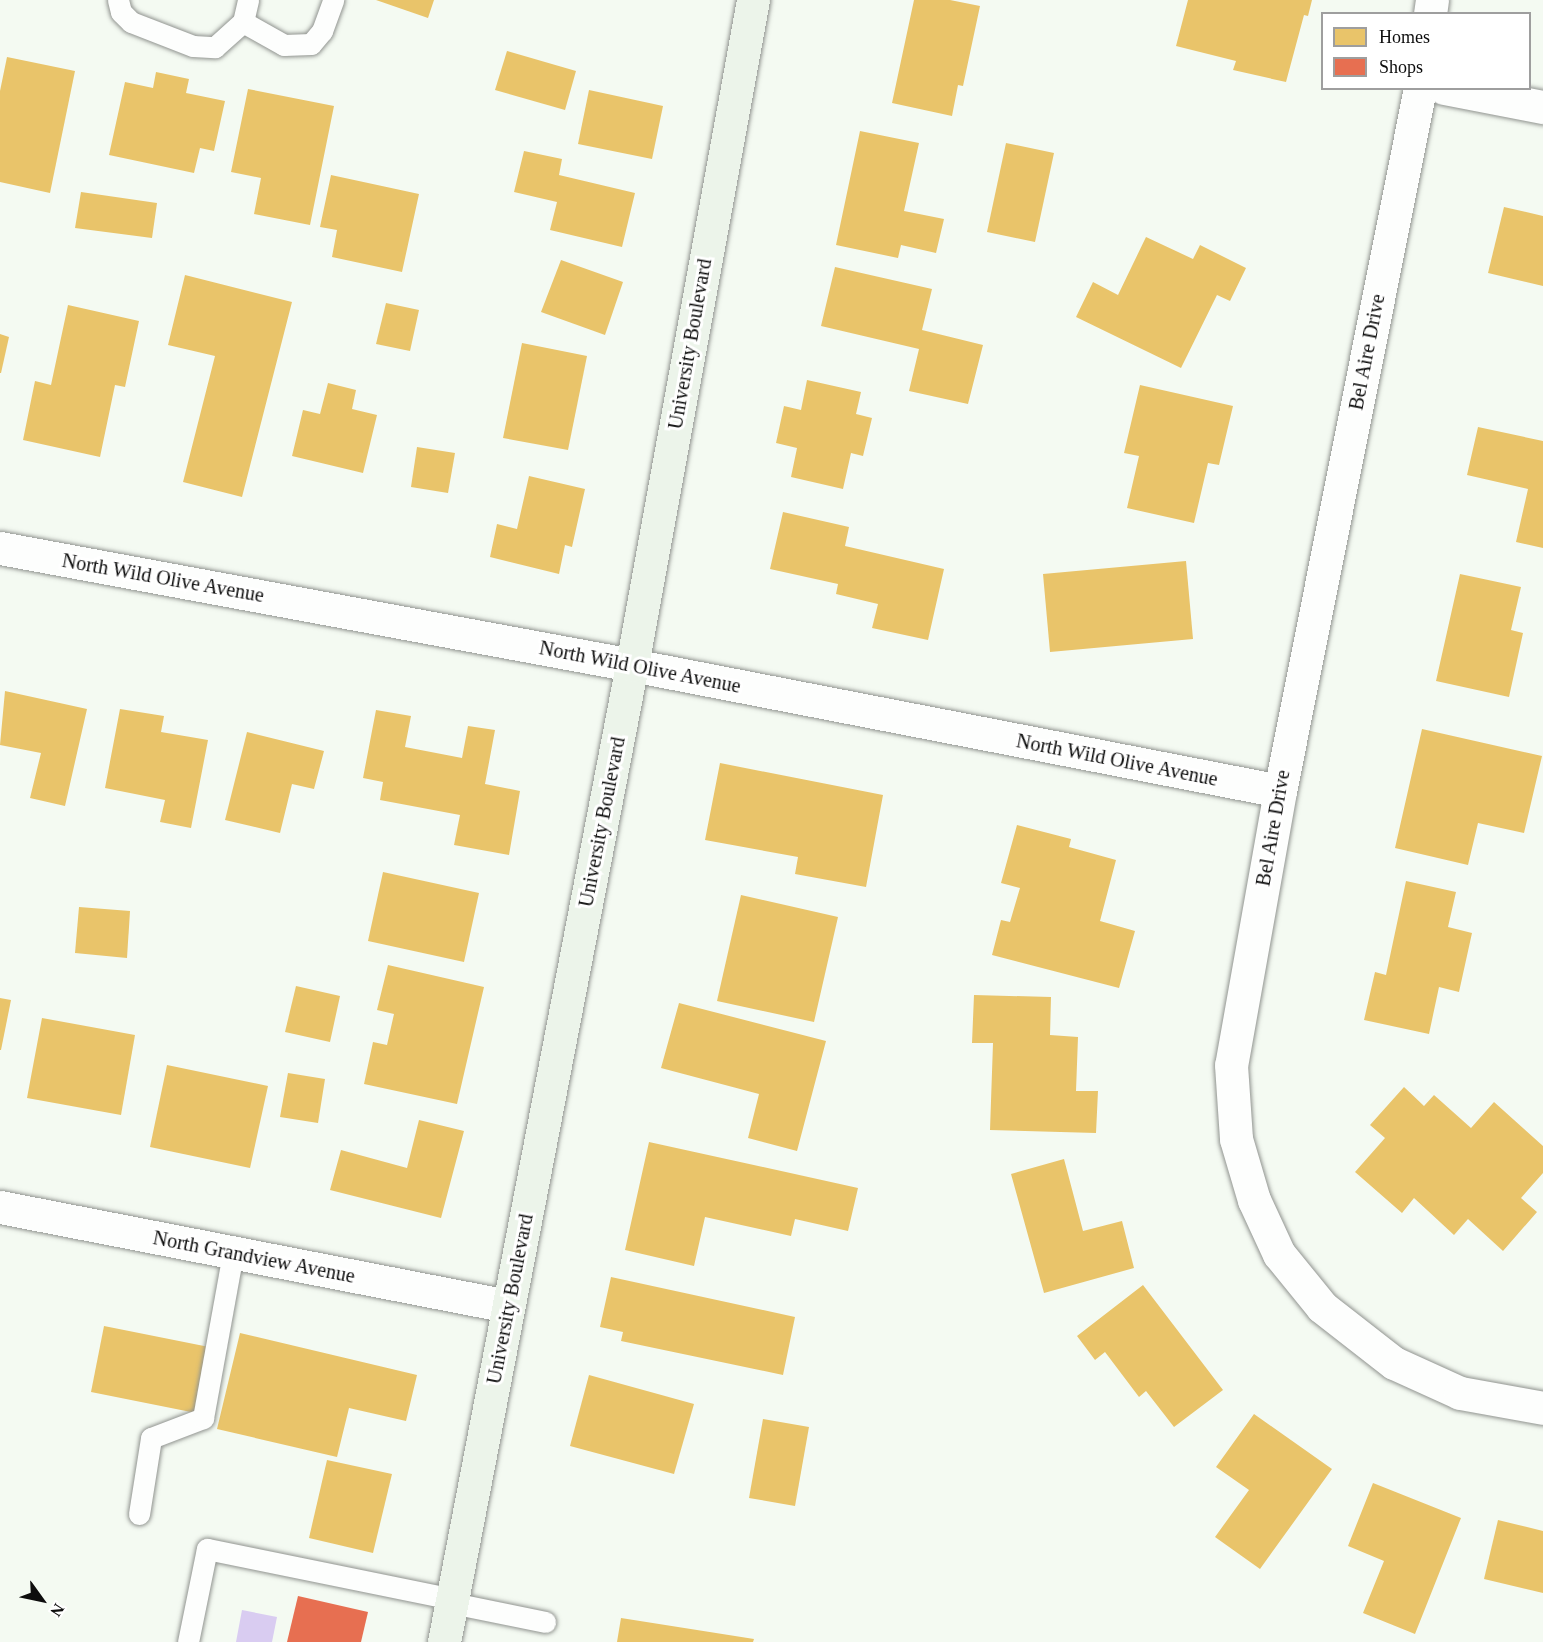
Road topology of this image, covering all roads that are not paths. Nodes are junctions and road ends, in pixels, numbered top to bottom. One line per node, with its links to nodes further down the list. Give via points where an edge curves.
1 (118, 0): 5 (lane, via 121,12 131,22 193,46 215,47)
2 (248, 0): 5 (lane)
3 (333, 0): 5 (lane, via 322,31 311,45 284,45)
4 (753, 0): 10 (street, University Boulevard)
5 (243, 22)
6 (1420, 90): 11 (street, Bel Aire Drive)
7 (1454, 90): 8 (street)
8 (1543, 107)
9 (0, 548): 10 (street, North Wild Olive Avenue)
10 (632, 665): 11 (street, North Wild Olive Avenue); 14 (street, University Boulevard)
11 (1280, 791): 15 (street, Bel Aire Drive, via 1231,1065 1236,1139 1254,1200 1279,1254 1322,1307 1394,1363 1460,1393)
12 (0, 1208): 13 (street, North Grandview Avenue)
13 (233, 1253): 14 (street, North Grandview Avenue); 16 (lane, via 203,1418 151,1438)
14 (508, 1306): 17 (street, University Boulevard)
15 (1543, 1408)
16 (140, 1514)
17 (452, 1601): 18 (lane); 19 (lane, via 207,1550); 20 (street, University Boulevard)
18 (545, 1622)
19 (188, 1642)
20 (444, 1642)

